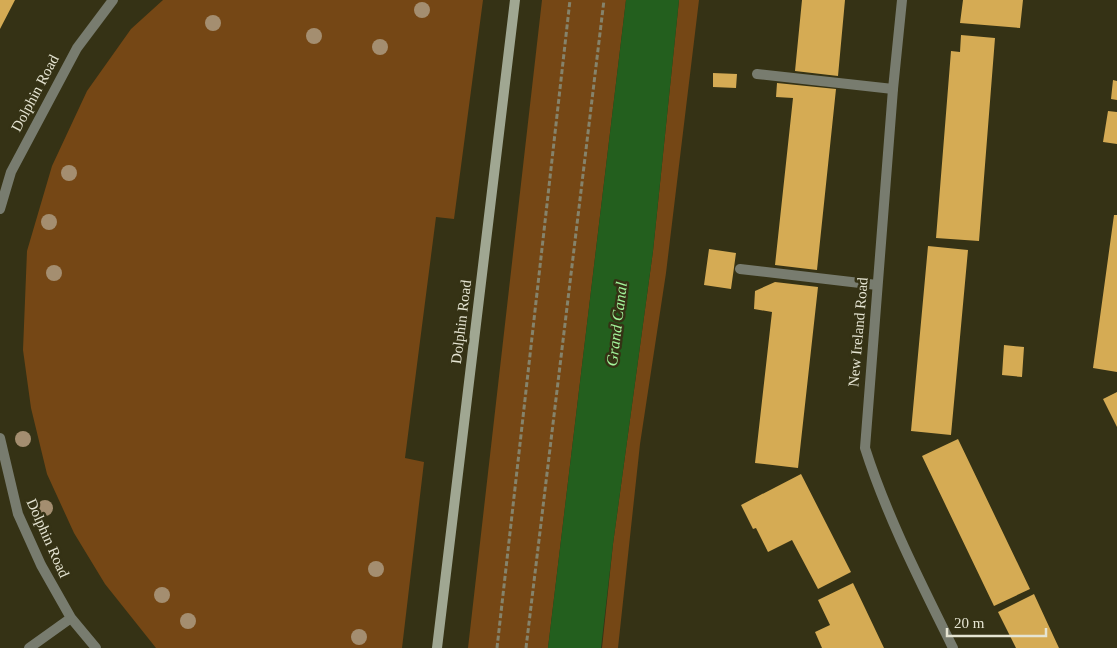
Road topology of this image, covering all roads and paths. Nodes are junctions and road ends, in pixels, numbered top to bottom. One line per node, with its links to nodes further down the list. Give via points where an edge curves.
1 (113, 0): 8 (street, Dolphin Road, via 77,48 11,172)
2 (515, 0): 15 (main road, Dolphin Road)
3 (570, 0): 16 (path)
4 (604, 0): 17 (path)
5 (902, 0): 7 (street, New Ireland Road)
6 (757, 74): 7 (street)
7 (893, 89): 10 (street, New Ireland Road)
8 (0, 209)
9 (740, 269): 10 (street)
10 (877, 285): 18 (street, New Ireland Road, via 865,448 879,489)
11 (0, 438): 12 (street, Dolphin Road, via 18,514 41,566)
12 (71, 618): 13 (street); 14 (street, Dolphin Road)
13 (29, 648)
14 (96, 648)
15 (437, 648)
16 (497, 648)
17 (526, 648)
18 (953, 648)

